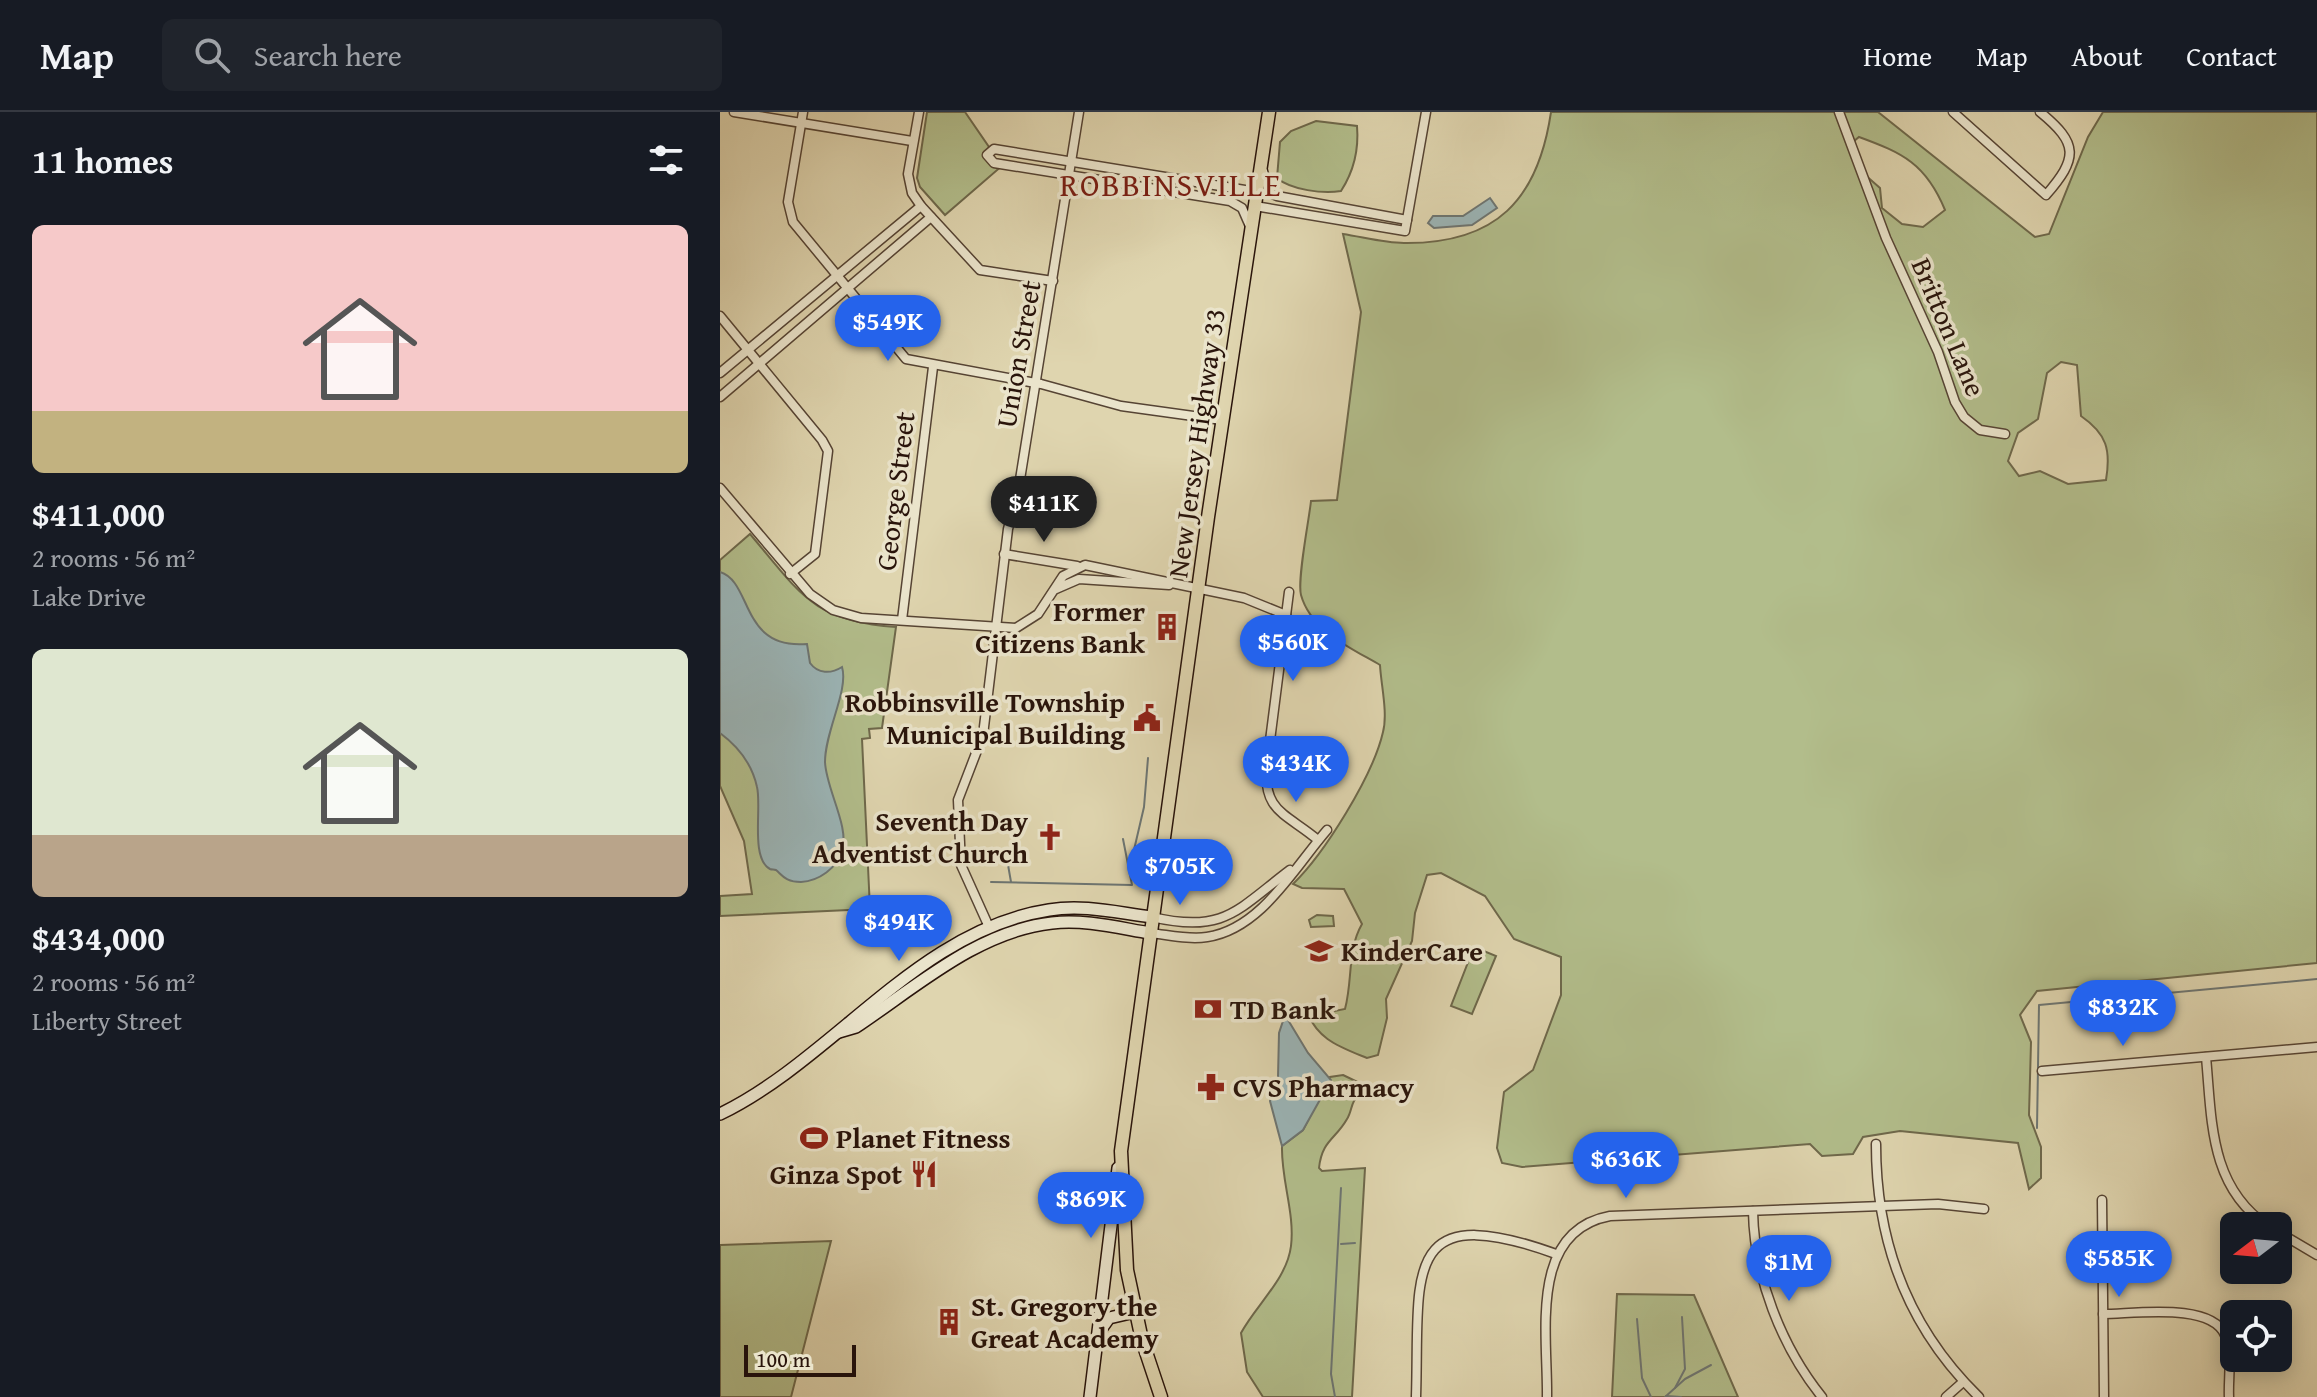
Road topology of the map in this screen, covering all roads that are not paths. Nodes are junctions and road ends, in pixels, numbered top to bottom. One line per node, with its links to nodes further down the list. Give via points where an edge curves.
1 (734, 112): 12 (street)
2 (803, 112): 12 (street)
3 (919, 112): 13 (street)
4 (1079, 112): 14 (street, Union Street)
5 (1269, 112): 15 (main road, New Jersey Highway 33)
6 (1426, 112): 20 (street)
7 (1839, 112): 33 (street, Britton Lane, via 1955,402 1980,430)
8 (1953, 112): 11 (street)
9 (1969, 112): 11 (street)
10 (2040, 112): 11 (street, via 2063,132 2071,154 2065,174 2046,195)
11 (1964, 122)
12 (801, 123): 13 (street); 22 (street, via 789,211 797,230)
13 (912, 141): 18 (street, via 909,184)
14 (1071, 162): 16 (street, Union Street); 16 (street, via 994,149 987,155 992,163); 17 (street)
15 (1261, 164): 17 (main road, New Jersey Highway 33); 20 (street, via 1266,185 1277,196)
16 (1069, 176): 21 (street, via 1230,201 1248,215); 23 (street, Union Street)
17 (1256, 199): 20 (street, via 1405,231); 21 (main road, New Jersey Highway 33)
18 (921, 206): 19 (street); 22 (street)
19 (931, 217): 23 (street, via 980,270); 24 (street)
20 (1407, 220)
21 (1250, 236): 32 (main road, New Jersey Highway 33)
22 (836, 277): 24 (street); 26 (street)
23 (1053, 281): 30 (street, Union Street)
24 (846, 289): 27 (street); 28 (street, via 906,359)
25 (720, 316): 26 (street)
26 (748, 350): 27 (street); 29 (street)
27 (760, 363): 31 (street); 37 (street, via 829,456 815,554)
28 (933, 367): 30 (street); 43 (street, George Street)
29 (720, 373)
30 (1033, 382): 32 (street, via 1121,406); 35 (street, Union Street)
31 (720, 397)
32 (1222, 420): 40 (main road, New Jersey Highway 33)
33 (2005, 434)
34 (720, 488): 37 (street)
35 (1004, 554): 36 (street); 44 (street, Union Street)
36 (1077, 566): 38 (street, via 1125,571); 39 (street)
37 (790, 574): 43 (street, via 833,610)
38 (1174, 585): 39 (street, via 1079,579); 40 (street)
39 (1056, 589): 44 (street, via 1027,624)
40 (1200, 590): 42 (street, via 1244,598); 48 (main road, New Jersey Highway 33)
41 (1289, 592): 42 (street)
42 (1286, 615): 46 (street, via 1266,792 1275,810)
43 (902, 620): 44 (street)
44 (995, 628): 49 (street, Union Street, via 983,735 958,800 961,865)
45 (1327, 830): 46 (street)
46 (1318, 840): 47 (street)
47 (1297, 865): 48 (street, via 1215,922 1191,925); 50 (street, via 1259,908 1226,932 1196,938)
48 (1152, 917): 49 (street, via 1080,907); 50 (main road, New Jersey Highway 33)
49 (989, 927): 51 (street); 52 (street); 53 (street, via 923,967)
50 (1150, 933): 51 (street, via 1054,922); 59 (main road, New Jersey Highway 33)
51 (1002, 935): 52 (street)
52 (987, 941): 53 (street, via 856,1027)
53 (839, 1032): 57 (street)
54 (2317, 1047): 55 (street)
55 (2206, 1057): 56 (street); 64 (street, via 2221,1170)
56 (2042, 1071)
57 (721, 1110)
58 (1876, 1144): 61 (street)
59 (1121, 1151): 68 (main road, New Jersey Highway 33, via 1124,1243); 70 (street)
60 (2102, 1200): 69 (street)
61 (1880, 1207): 62 (street, via 1938,1204); 63 (street); 71 (street, via 1895,1269 1912,1310)
62 (1984, 1209)
63 (1753, 1211): 66 (street, via 1599,1218 1570,1235); 76 (street, via 1760,1277 1799,1363)
64 (2251, 1212)
65 (2292, 1240): 67 (street)
66 (1556, 1254): 74 (street, via 1476,1233 1456,1235 1438,1246 1419,1281); 75 (street, via 1549,1284)
67 (2317, 1255)
68 (1135, 1312): 70 (street, via 1109,1318); 73 (main road, New Jersey Highway 33)
69 (2103, 1314): 79 (street); 80 (street, via 2197,1314 2213,1320 2227,1339)
70 (1098, 1333): 72 (street)
71 (1963, 1382): 77 (street); 78 (street)
72 (1090, 1397)
73 (1161, 1397)
74 (1416, 1397)
75 (1547, 1397)
76 (1822, 1397)
77 (1946, 1397)
78 (1979, 1397)
79 (2104, 1397)
80 (2229, 1397)

